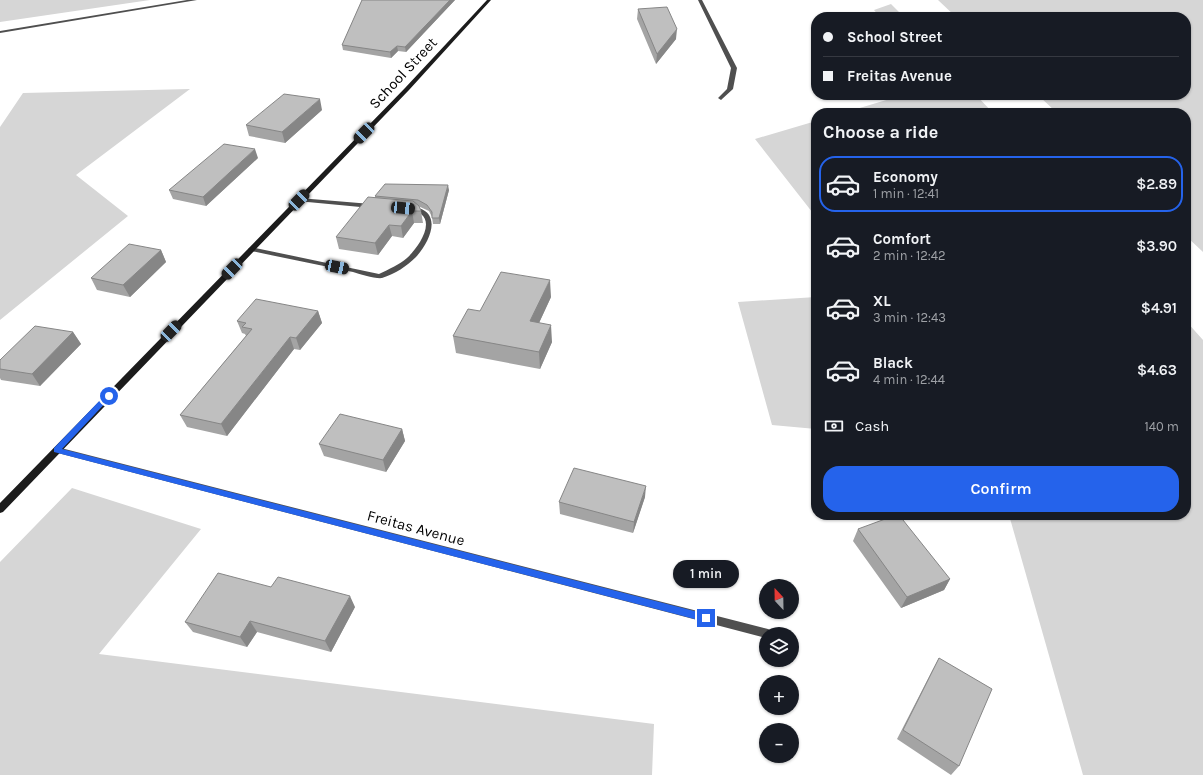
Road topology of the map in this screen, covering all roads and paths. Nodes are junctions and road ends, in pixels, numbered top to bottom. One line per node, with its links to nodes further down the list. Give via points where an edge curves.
1 (195, 0): 4 (street)
2 (489, 0): 6 (street, School Street)
3 (700, 0): 5 (street, via 734,68 730,89)
4 (0, 32)
5 (721, 98)
6 (299, 200): 7 (street); 9 (street, School Street)
7 (378, 206)
8 (402, 208): 9 (street, via 418,209 427,216 429,226 426,238 414,254 398,268 380,276)
9 (251, 249): 10 (street, School Street)
10 (57, 450): 11 (street, School Street); 12 (street, Freitas Avenue)
11 (0, 509)
12 (759, 632)

